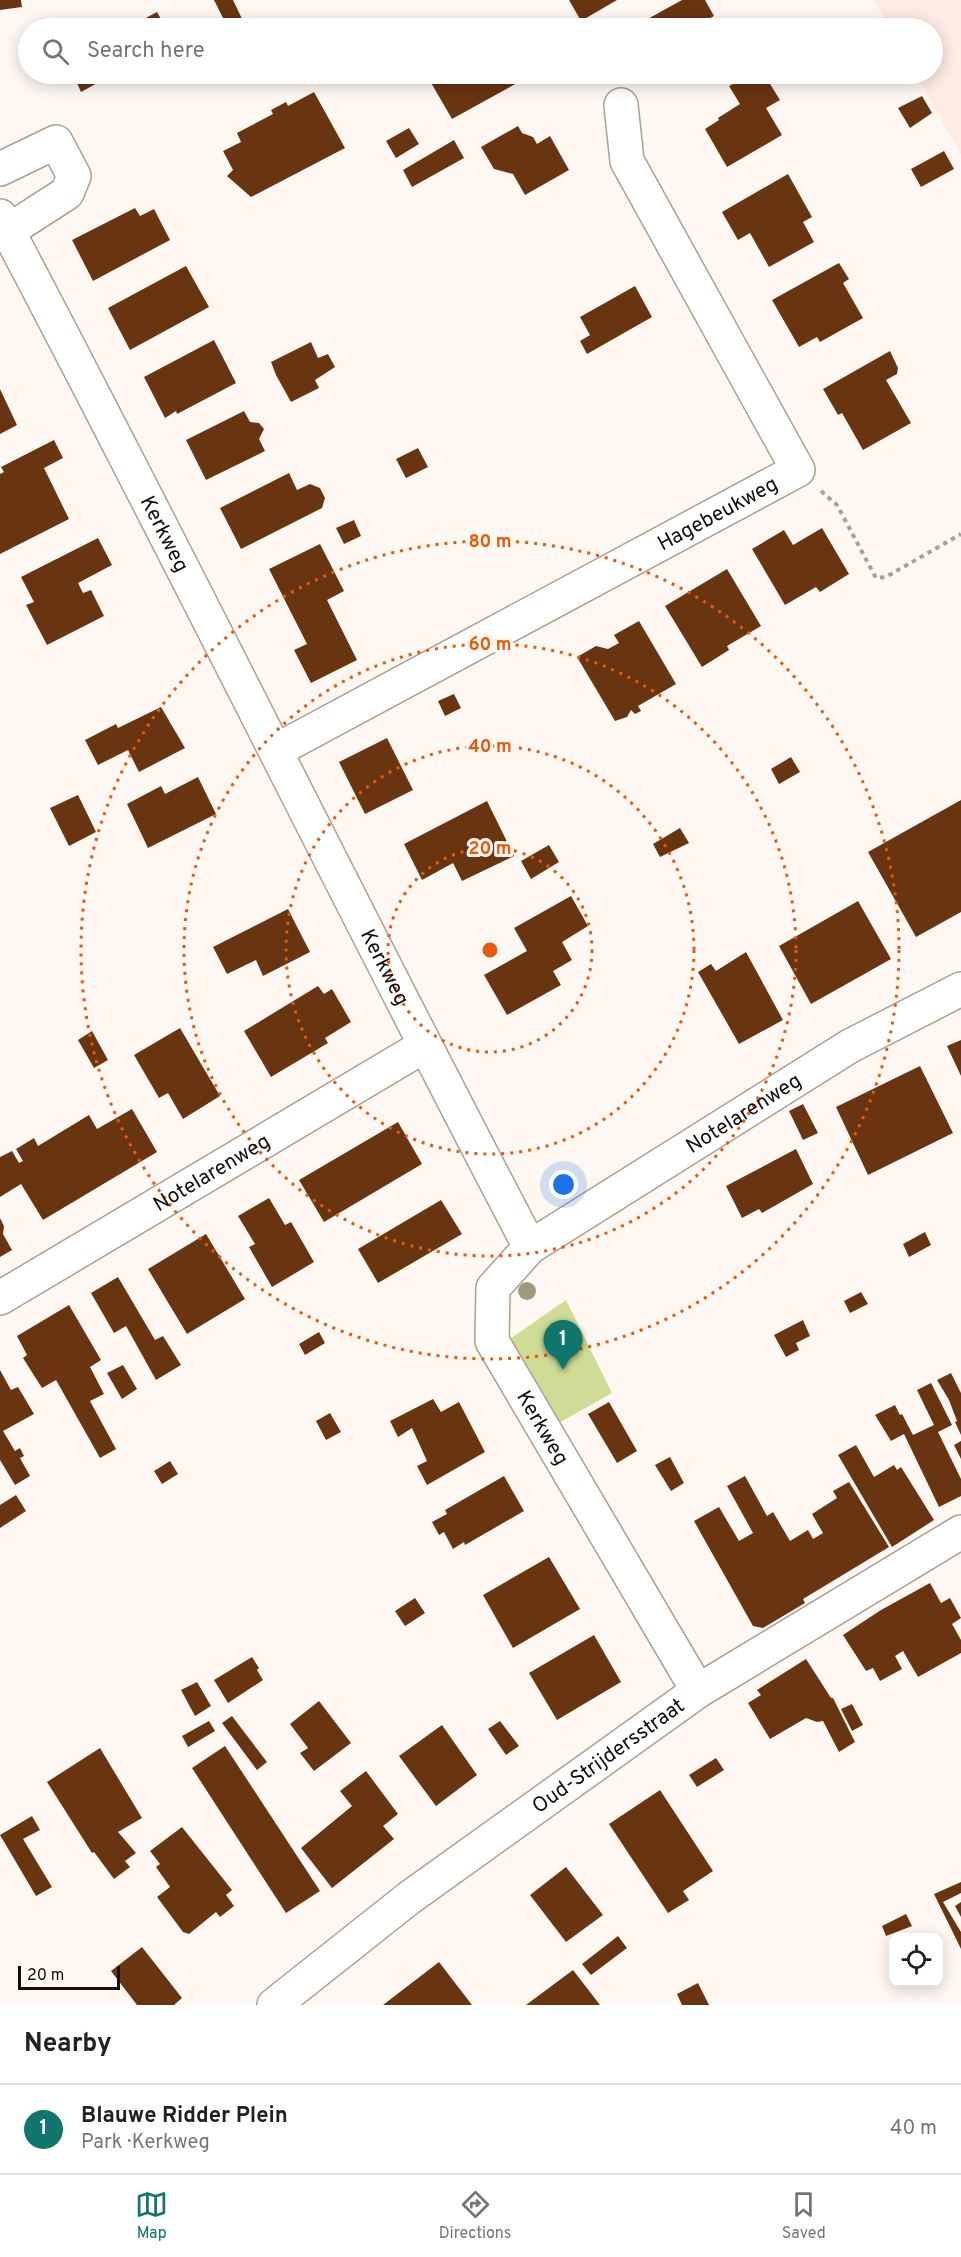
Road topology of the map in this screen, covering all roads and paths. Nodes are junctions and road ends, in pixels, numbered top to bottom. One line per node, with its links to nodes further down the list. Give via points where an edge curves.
1 (621, 105): 4 (street, Hagebeukweg, via 627,161)
2 (0, 169): 3 (street, Kerkweg, via 56,142 74,176 67,193)
3 (4, 223): 6 (street, Kerkweg)
4 (798, 470): 5 (path, via 837,505 876,578 886,578); 6 (street, Hagebeukweg)
5 (961, 534)
6 (277, 750): 8 (street, Kerkweg)
7 (961, 989): 9 (street, Notelarenweg, via 850,1046)
8 (424, 1046): 9 (street, Kerkweg); 10 (street, Notelarenweg)
9 (530, 1247): 12 (street, Kerkweg, via 493,1288 492,1341)
10 (0, 1299)
11 (961, 1532): 12 (street, Oud-Strijdersstraat)
12 (698, 1691): 13 (street, Oud-Strijdersstraat, via 409,1898)
13 (273, 2005)

